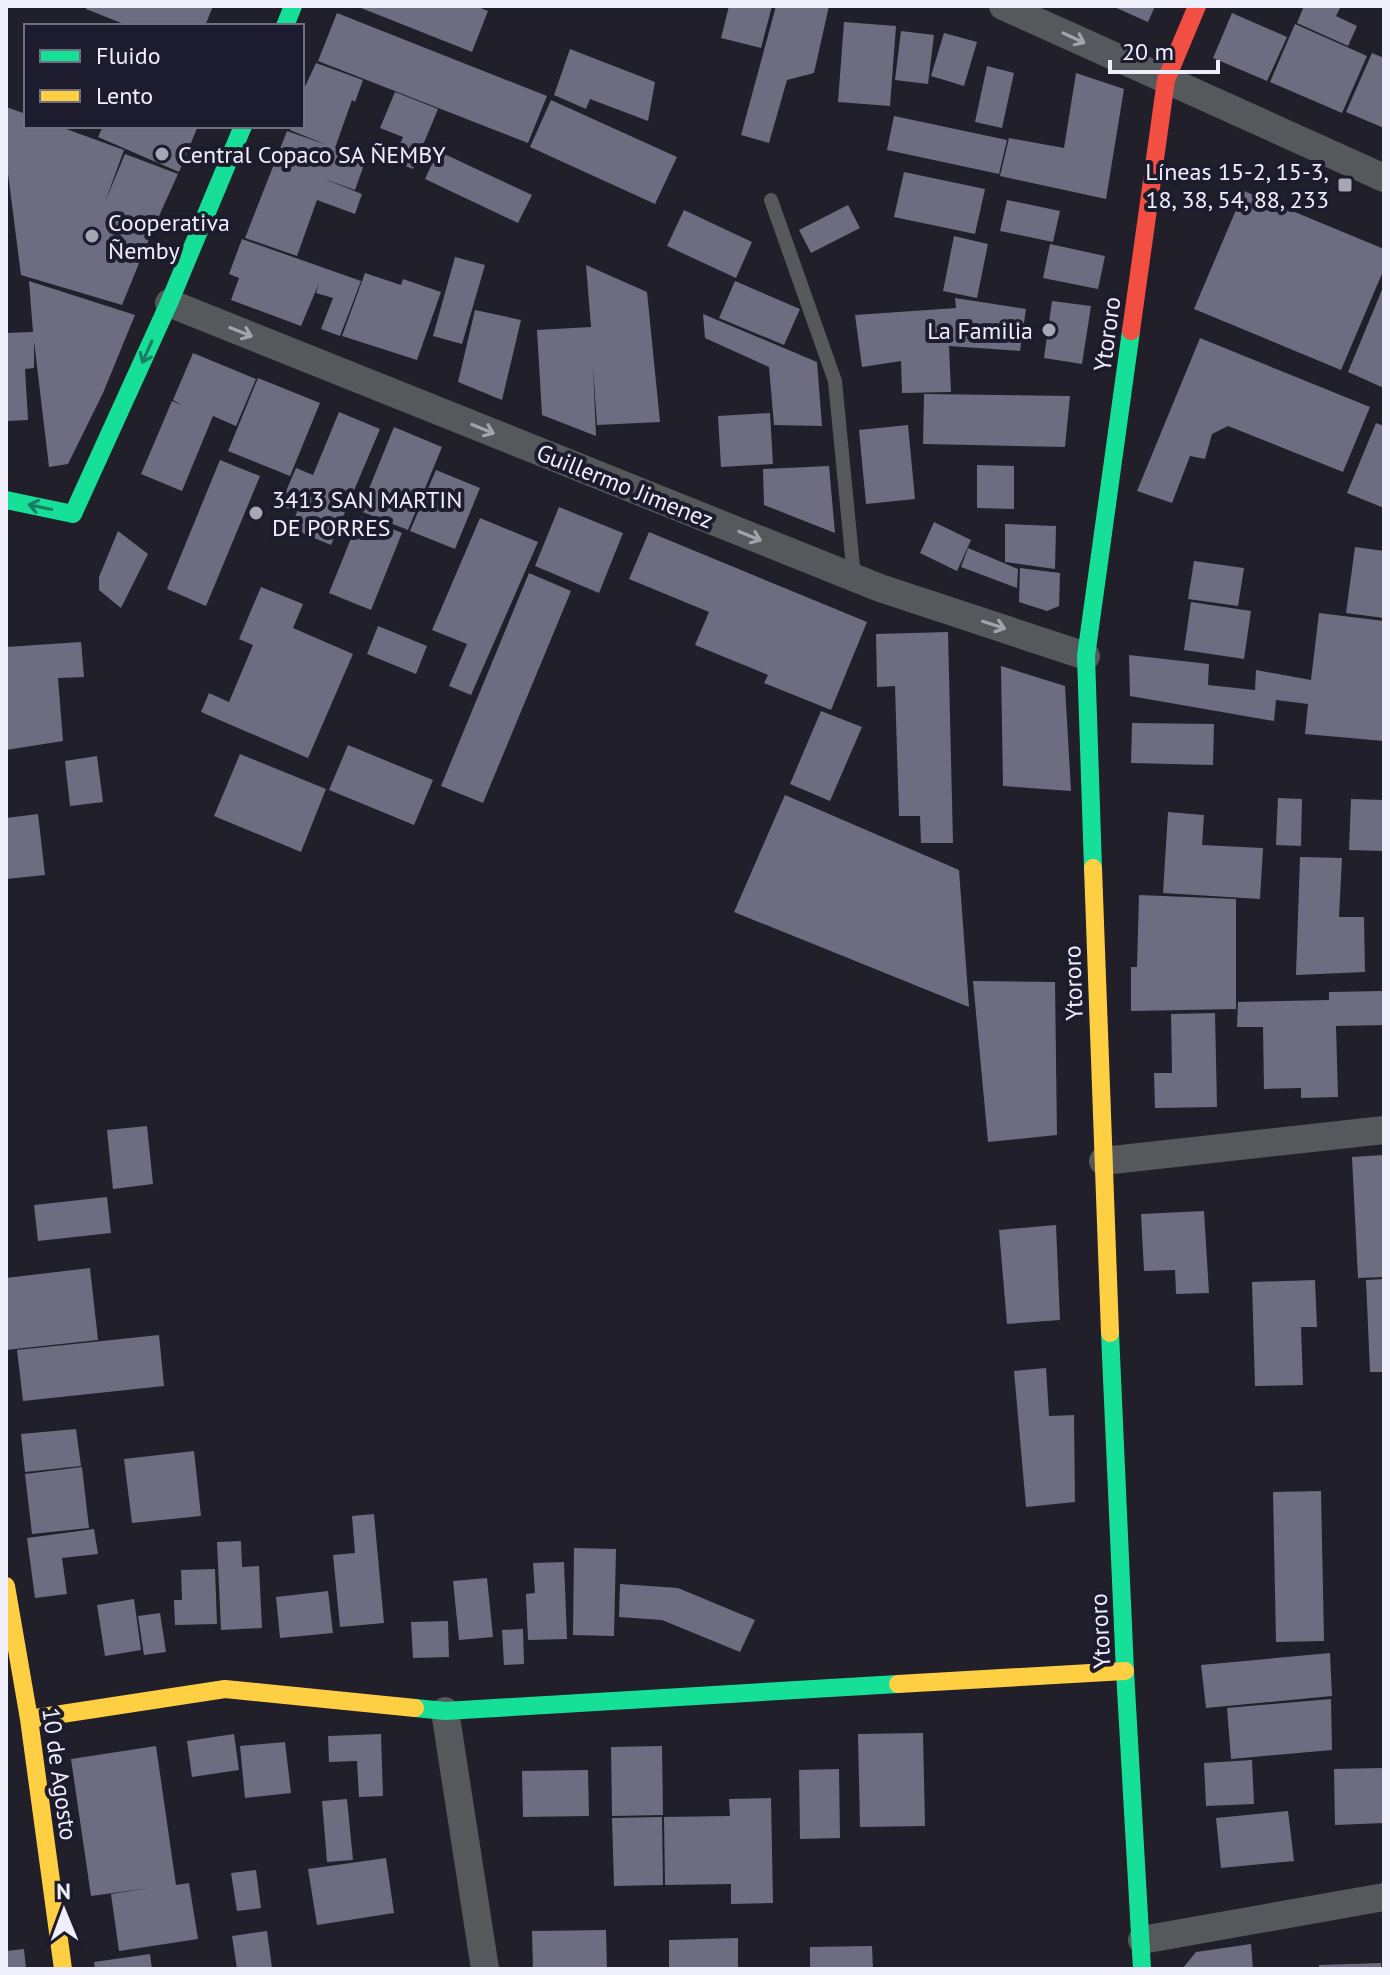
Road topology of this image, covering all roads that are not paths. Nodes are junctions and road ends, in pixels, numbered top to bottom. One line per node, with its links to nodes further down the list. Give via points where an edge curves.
1 (1003, 6): 3 (street, one-way to 3)
2 (1197, 6): 3 (street, Ytororo)
3 (1166, 80): 5 (street); 10 (street, Ytororo)
4 (242, 128): 7 (street)
5 (1384, 178)
6 (771, 200): 9 (lane, via 835,381)
7 (169, 303): 8 (street, one-way to 8, via 73,514); 9 (street, Guillermo Jimenez, one-way to 9)
8 (6, 500)
9 (854, 577): 10 (street, Guillermo Jimenez, one-way to 10)
10 (1086, 656): 12 (street, Ytororo)
11 (1384, 1130): 12 (street)
12 (1103, 1161): 14 (street, Ytororo)
13 (6, 1586): 16 (street, 10 de Agosto)
14 (1125, 1671): 15 (street); 18 (street, Ytororo)
15 (445, 1711): 16 (street, via 225,1689); 20 (street)
16 (29, 1719): 19 (street, 10 de Agosto)
17 (1384, 1897): 18 (street)
18 (1142, 1940): 21 (street, Ytororo)
19 (63, 1969)
20 (485, 1969)
21 (1142, 1969)

